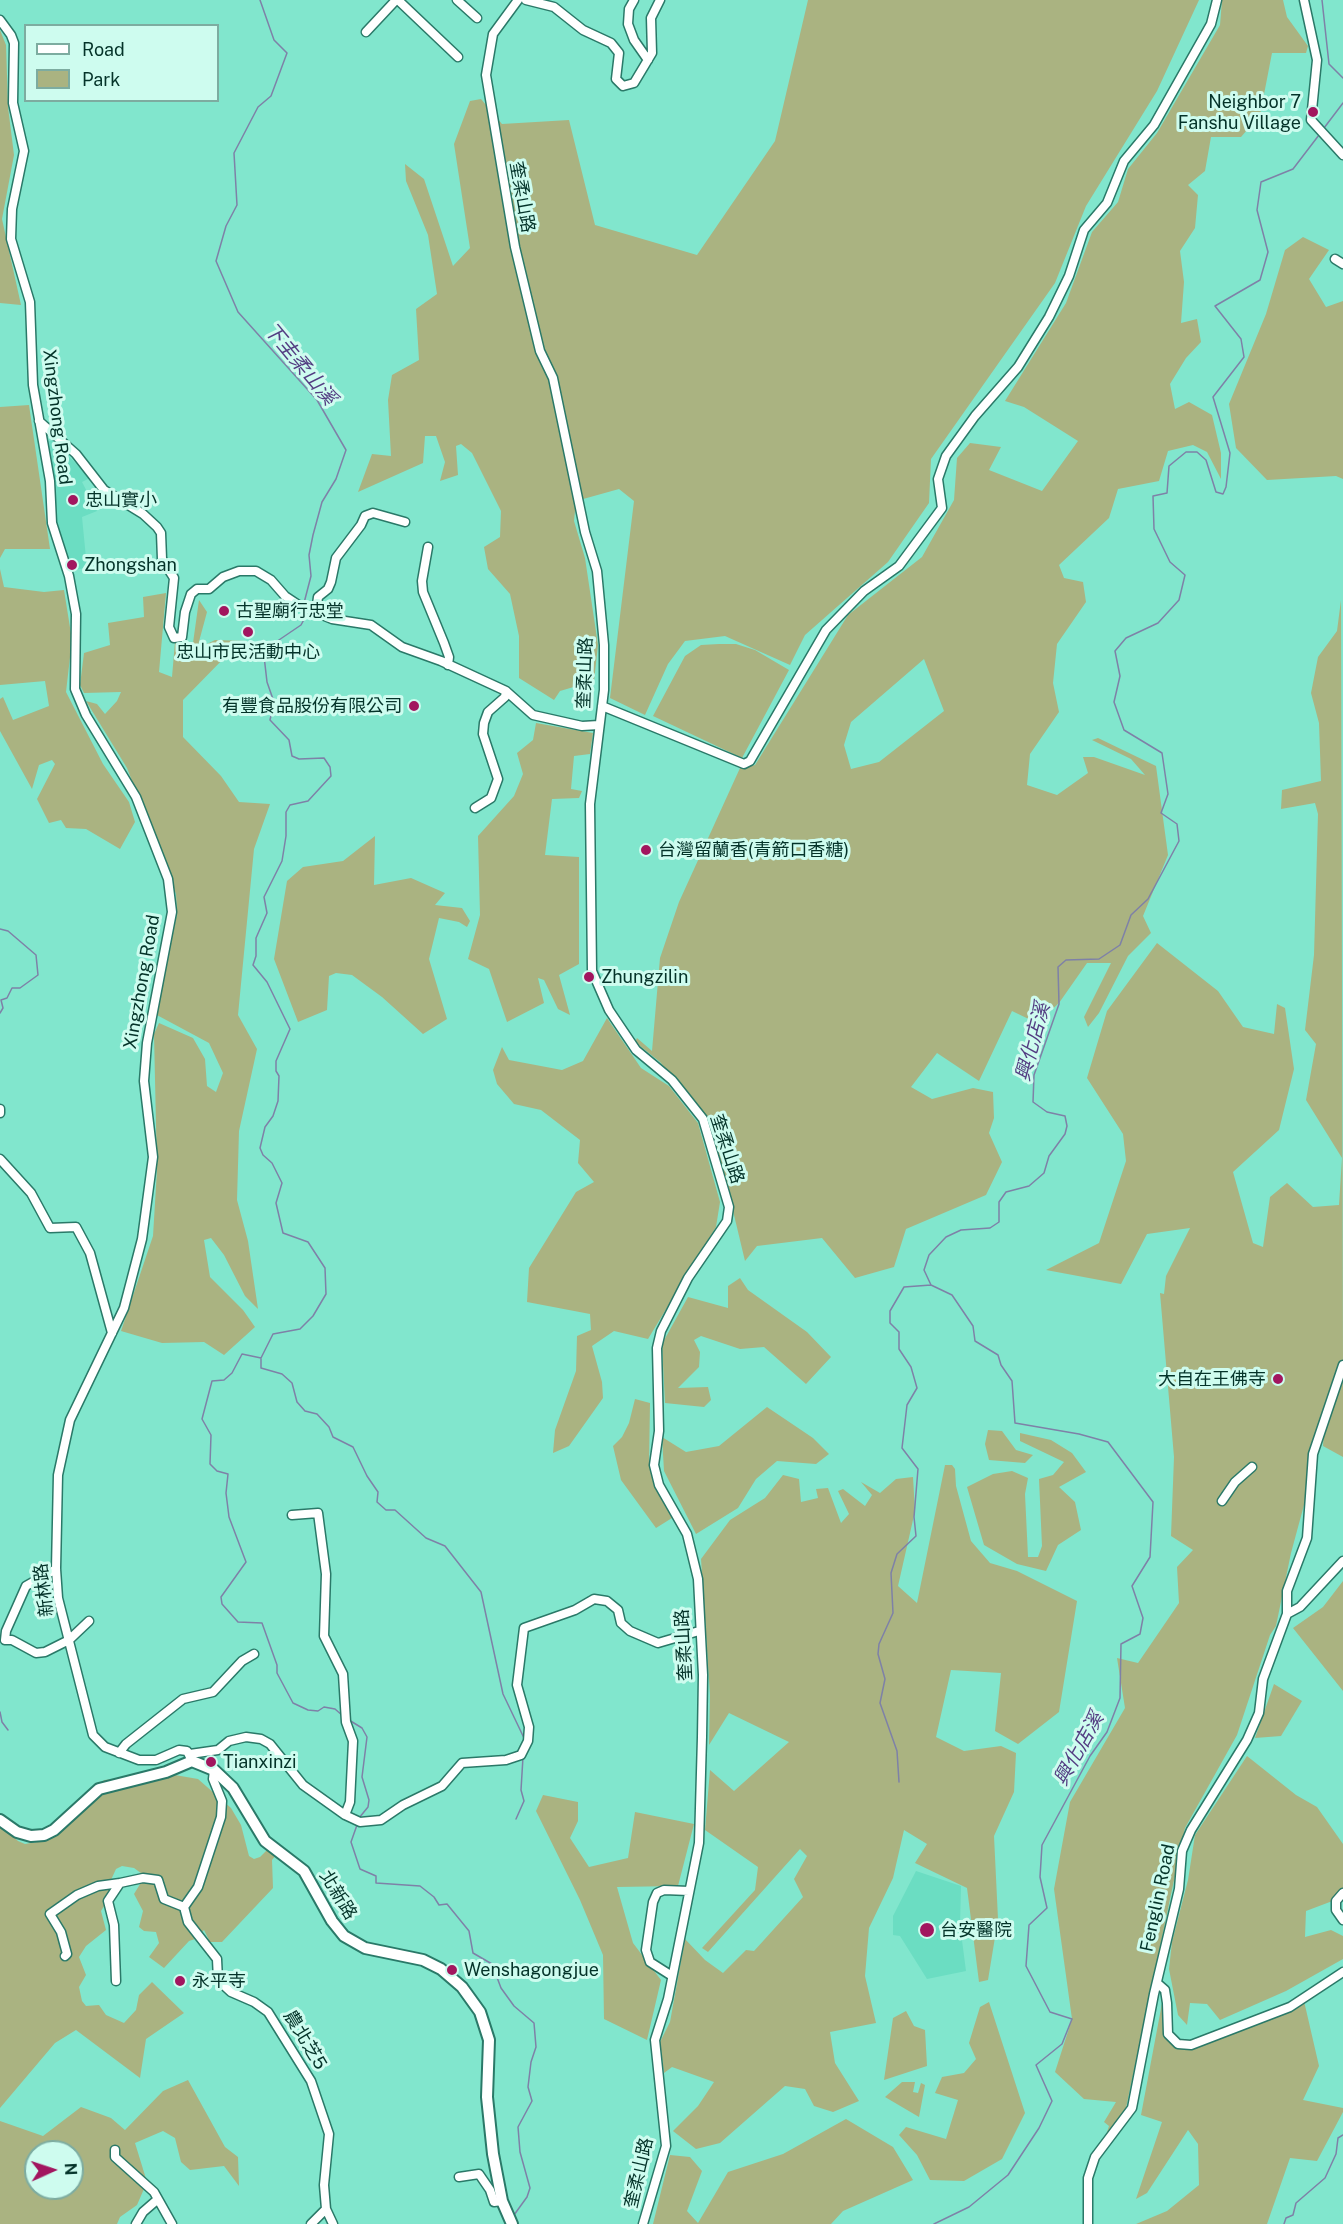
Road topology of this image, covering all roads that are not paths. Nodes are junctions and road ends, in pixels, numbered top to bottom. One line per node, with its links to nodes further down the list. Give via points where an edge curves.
1 (397, 0): 11 (street); 12 (street)
2 (457, 0): 9 (street)
3 (518, 0): 21 (street, 奎柔山路, via 493,34 487,59 487,86 514,247 537,342 553,378 585,532 597,571 604,645)
4 (526, 0): 13 (street, via 554,7 583,30 616,47 616,79 620,85 634,83)
5 (634, 0): 13 (street, via 628,24)
6 (660, 0): 13 (street, via 651,18 654,46)
7 (1217, 0): 21 (street, via 1211,24 1154,125 1124,161 1107,203 1084,230 1069,276 1049,316 1018,367 946,456 938,479 942,508 899,566 864,591 826,630 750,761 744,764)
8 (1304, 0): 14 (street, via 1317,60 1311,120)
9 (477, 18)
10 (0, 20): 15 (street, Xingzhong Road, via 14,43 13,103 24,151 12,209 11,239 30,302 33,386)
11 (366, 32)
12 (458, 57)
13 (648, 60)
14 (1343, 155)
15 (39, 421): 18 (street, via 76,454 104,490 158,527 162,559 174,578 169,627 174,638 182,638 191,594 214,587 223,577 239,571 264,574 285,596); 25 (street, Xingzhong Road, via 50,481 52,523 76,614 75,688 86,715 136,797 168,879 172,912 153,1005 145,1071 153,1157 147,1207 124,1308)
16 (405, 522): 18 (street, via 373,513 365,516 336,558 331,582 318,597)
17 (428, 547): 19 (street, via 423,592 449,657)
18 (313, 612): 19 (street, via 371,625 402,647)
19 (448, 665): 20 (street)
20 (506, 691): 22 (street, via 542,719 587,727); 23 (street, via 484,723 483,734 498,779 491,798)
21 (602, 706): 22 (street, 奎柔山路)
22 (599, 725): 34 (street, 奎柔山路, via 590,804 591,972 609,1011 636,1050 672,1080 703,1119 729,1207 727,1221 688,1278 661,1331 657,1348 659,1431 654,1465 659,1485 687,1533 698,1579)
23 (475, 808)
24 (0, 1159): 25 (street, via 31,1193 50,1228 76,1227 90,1253)
25 (112, 1333): 31 (street, 新林路, via 70,1420 58,1475)
26 (1343, 1365): 32 (street, Fenglin Road, via 1316,1443 1307,1538 1287,1591)
27 (1252, 1467): 28 (street)
28 (1222, 1501)
29 (292, 1515): 40 (street, via 318,1513 326,1574 324,1636 343,1674 346,1722 353,1741)
30 (1343, 1561): 32 (street, via 1300,1607)
31 (56, 1569): 35 (street, 新林路, via 58,1598); 35 (street, via 26,1586 5,1640 36,1653)
32 (1287, 1614): 51 (street, Fenglin Road, via 1263,1679 1263,1698 1254,1727 1182,1851 1179,1888)
33 (88, 1622): 35 (street)
34 (699, 1631): 40 (street, via 658,1644 630,1631 621,1623 618,1610 607,1601 594,1599 524,1628 517,1684 529,1727 521,1755 462,1763 442,1786 381,1820); 43 (street, 奎柔山路, via 703,1675 699,1843)
35 (69, 1640): 37 (street, 新林路, via 93,1735 105,1747)
36 (254, 1654): 37 (street, via 242,1661 213,1692 183,1699)
37 (119, 1753): 38 (street, 新林路, via 139,1760 156,1760 179,1750)
38 (191, 1757): 39 (main road, 北新路); 40 (street, 新林路, via 218,1750 229,1741 261,1739 270,1744 303,1785); 41 (main road, via 166,1772 99,1789 44,1835 17,1832)
39 (214, 1770): 45 (street, via 213,1779 222,1801 221,1817 198,1887); 55 (main road, 北新路, via 233,1788 265,1841 304,1871 344,1936 366,1948 423,1960 441,1969 480,2012 489,2040 488,2108)
40 (353, 1818)
41 (0, 1820)
42 (120, 1883): 45 (street, via 143,1878 158,1880 164,1899); 47 (street, via 98,1886 77,1895 50,1914 62,1932); 50 (street, via 108,1901 114,1925)
43 (689, 1891): 49 (street, 奎柔山路); 49 (street, via 664,1890 657,1893 653,1902 646,1950 650,1962)
44 (1343, 1893): 46 (street, via 1336,1901 1336,1910)
45 (184, 1907): 56 (street, 農北芝5, via 188,1922 217,1959 218,1980 231,1992 268,2012 312,2081 329,2134)
46 (1343, 1920)
47 (65, 1956)
48 (1343, 1972): 51 (street, via 1290,2007 1191,2045 1178,2044 1168,2034 1165,1990)
49 (672, 1976): 62 (street, 奎柔山路, via 655,2040 666,2146)
50 (116, 1981)
51 (1157, 1983): 63 (street, Fenglin Road, via 1131,2108 1095,2157 1088,2178)
52 (115, 2150): 54 (street, via 115,2157)
53 (459, 2177): 55 (street, via 479,2174 494,2202)
54 (158, 2199): 57 (street); 58 (street)
55 (503, 2207): 61 (main road, 北新路)
56 (326, 2209): 59 (street); 60 (street)
57 (136, 2224)
58 (172, 2224)
59 (311, 2224)
60 (333, 2224)
61 (512, 2224)
62 (643, 2224)
63 (1088, 2224)

